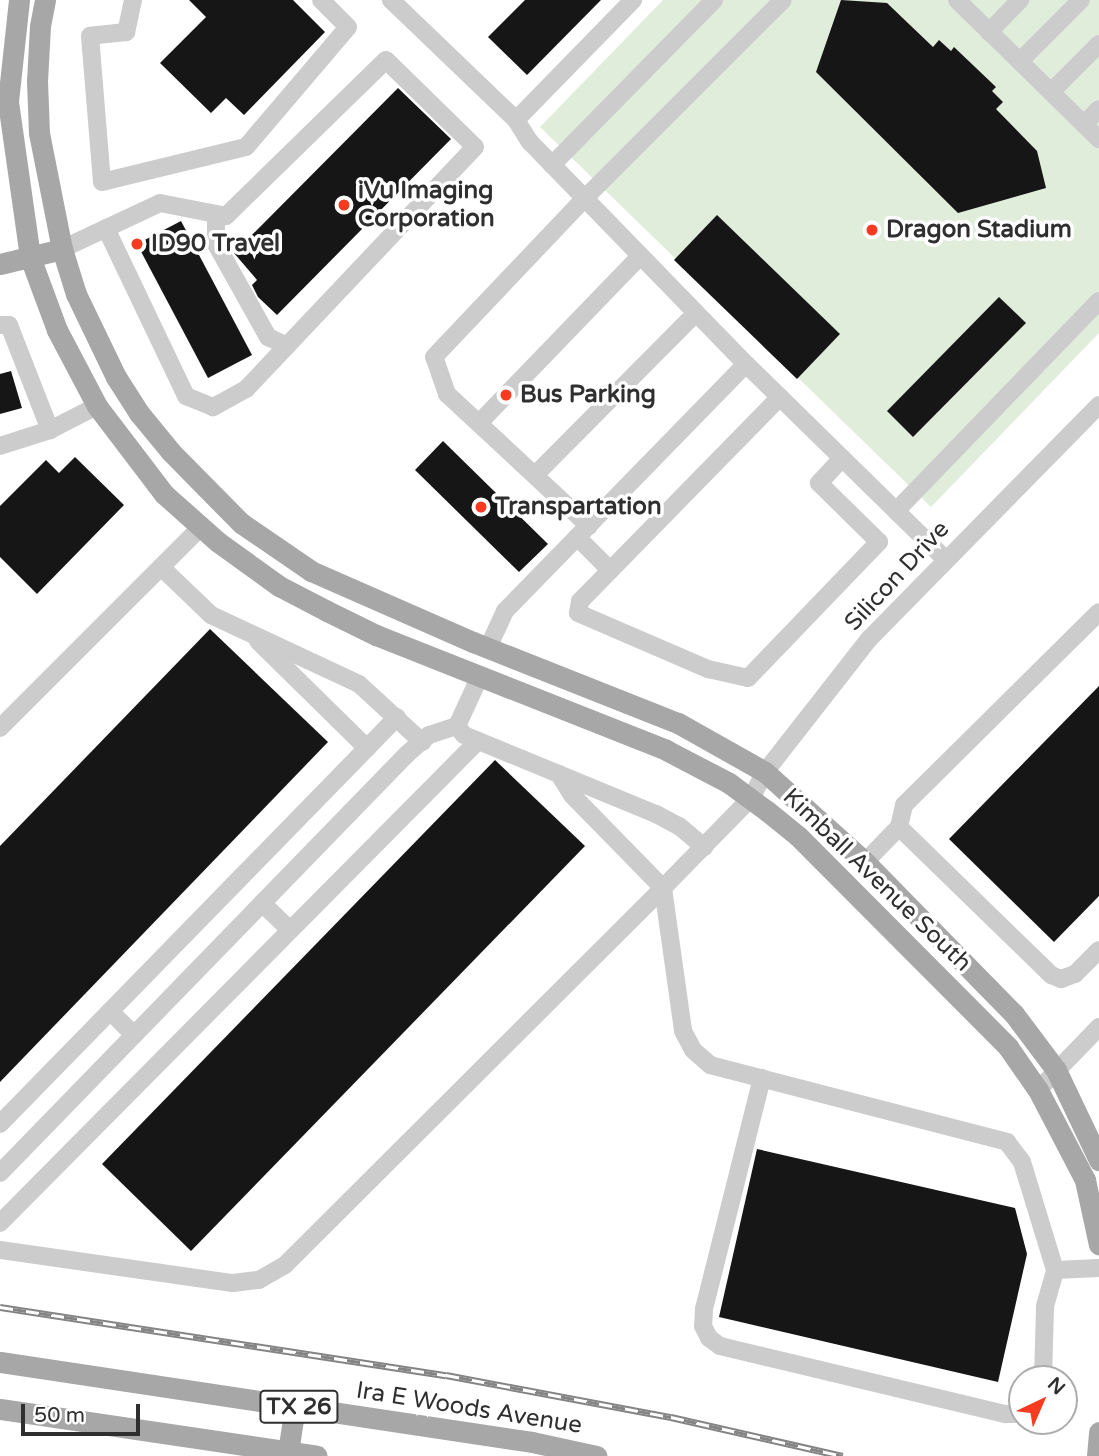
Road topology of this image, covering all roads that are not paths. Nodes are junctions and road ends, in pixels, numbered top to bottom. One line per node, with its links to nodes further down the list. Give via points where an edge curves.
1 (19, 0): 26 (main road, Kimball Avenue South, via 8,102)
2 (45, 0): 24 (main road, Kimball Avenue South, via 37,81 39,134)
3 (133, 0): 4 (street, via 126,32 90,36 102,182 246,147 348,27)
4 (321, 0)
5 (391, 0): 17 (street)
6 (633, 0): 17 (street)
7 (714, 0): 20 (street)
8 (783, 0): 21 (street)
9 (958, 0): 12 (street)
10 (1020, 0): 12 (street)
11 (1081, 0): 14 (street)
12 (989, 32): 14 (street)
13 (1099, 44): 15 (street)
14 (1020, 61): 15 (street)
15 (1051, 92): 18 (street)
16 (1099, 109): 18 (street)
17 (516, 120): 20 (street)
18 (1084, 124): 19 (street)
19 (1099, 139)
20 (552, 165): 21 (street)
21 (584, 199): 25 (street); 36 (street, via 434,357 447,394)
22 (216, 214): 23 (street, via 160,203); 31 (street, via 216,244 268,337); 31 (street, via 226,216 386,60 475,147)
23 (106, 228): 24 (street); 31 (street, via 186,396 213,407 246,389)
24 (62, 249): 26 (main road); 41 (main road, Kimball Avenue South, via 76,294 139,414)
25 (640, 256): 29 (street); 36 (street)
26 (30, 257): 27 (main road); 35 (main road, Kimball Avenue South, via 57,330)
27 (0, 264)
28 (1099, 301): 42 (street)
29 (696, 313): 32 (street); 40 (street)
30 (0, 326): 37 (street, via 9,325)
31 (287, 346)
32 (746, 364): 33 (street); 44 (street)
33 (780, 397): 39 (street); 47 (street)
34 (1099, 405): 45 (street, Silicon Drive)
35 (97, 406): 37 (street); 43 (main road, Kimball Avenue South, via 164,494)
36 (478, 424): 40 (street)
37 (50, 430): 38 (street)
38 (0, 446)
39 (842, 458): 42 (street); 47 (street, via 819,483 879,542 748,678 708,669 578,613 580,601)
40 (536, 475): 44 (street)
41 (221, 504): 43 (main road); 50 (main road, Kimball Avenue South, via 311,571)
42 (896, 512): 45 (street)
43 (201, 527): 46 (street); 51 (main road, Kimball Avenue South, via 279,586 376,635)
44 (583, 531): 47 (street); 50 (street, via 505,611)
45 (945, 559): 58 (street, Silicon Drive, via 869,639)
46 (161, 567): 49 (street, via 211,615); 54 (street)
47 (610, 570)
48 (1099, 612): 61 (street, via 904,805)
49 (248, 632): 52 (street, via 359,684); 57 (street)
50 (488, 648): 51 (main road); 58 (main road, Kimball Avenue South, via 678,723)
51 (480, 676): 53 (street); 60 (main road, Kimball Avenue South, via 666,750)
52 (397, 717): 55 (street); 57 (street)
53 (457, 726): 55 (street); 56 (street, via 464,736)
54 (0, 729)
55 (422, 741): 65 (street)
56 (478, 741): 59 (street); 66 (street)
57 (367, 748): 68 (street)
58 (765, 772): 60 (street, Silicon Drive); 63 (main road, Kimball Avenue South)
59 (559, 774): 62 (street, via 656,814); 64 (street, via 572,795)
60 (751, 798): 62 (street, Silicon Drive); 73 (main road, Kimball Avenue South, via 798,836 960,996 1008,1047)
61 (899, 827): 63 (street); 67 (street, via 1051,975 1061,979 1075,974)
62 (704, 847): 64 (street, Silicon Drive)
63 (865, 862): 71 (main road, Kimball Avenue South, via 991,988)
64 (663, 888): 72 (street, via 683,1031 693,1050 710,1065); 79 (street, Silicon Drive, via 285,1265 259,1280 233,1283)
65 (262, 903): 66 (street); 70 (street)
66 (290, 930): 77 (street)
67 (1099, 950)
68 (110, 1011): 70 (street); 74 (street)
69 (1099, 1027): 71 (street)
70 (134, 1035): 76 (street)
71 (1056, 1070): 73 (street); 75 (main road, Kimball Avenue South)
72 (762, 1078): 81 (street, via 1007,1142 1022,1162); 86 (street, via 704,1309 703,1325 709,1338 720,1346)
73 (1038, 1090): 78 (main road, Kimball Avenue South, via 1085,1180)
74 (0, 1124)
75 (1099, 1160)
76 (0, 1173)
77 (0, 1223)
78 (1099, 1245)
79 (0, 1250)
80 (1099, 1268): 81 (street)
81 (1055, 1270): 83 (street, via 1045,1306)
82 (0, 1362): 84 (main road, Ira E Woods Avenue / TX 26)
83 (1043, 1365)
84 (295, 1406): 88 (main road); 89 (main road, Ira E Woods Avenue / TX 26)
85 (0, 1409): 88 (main road, TX 26)
86 (1008, 1415)
87 (1099, 1432): 90 (main road)
88 (301, 1454)
89 (597, 1456)
90 (1097, 1456)

